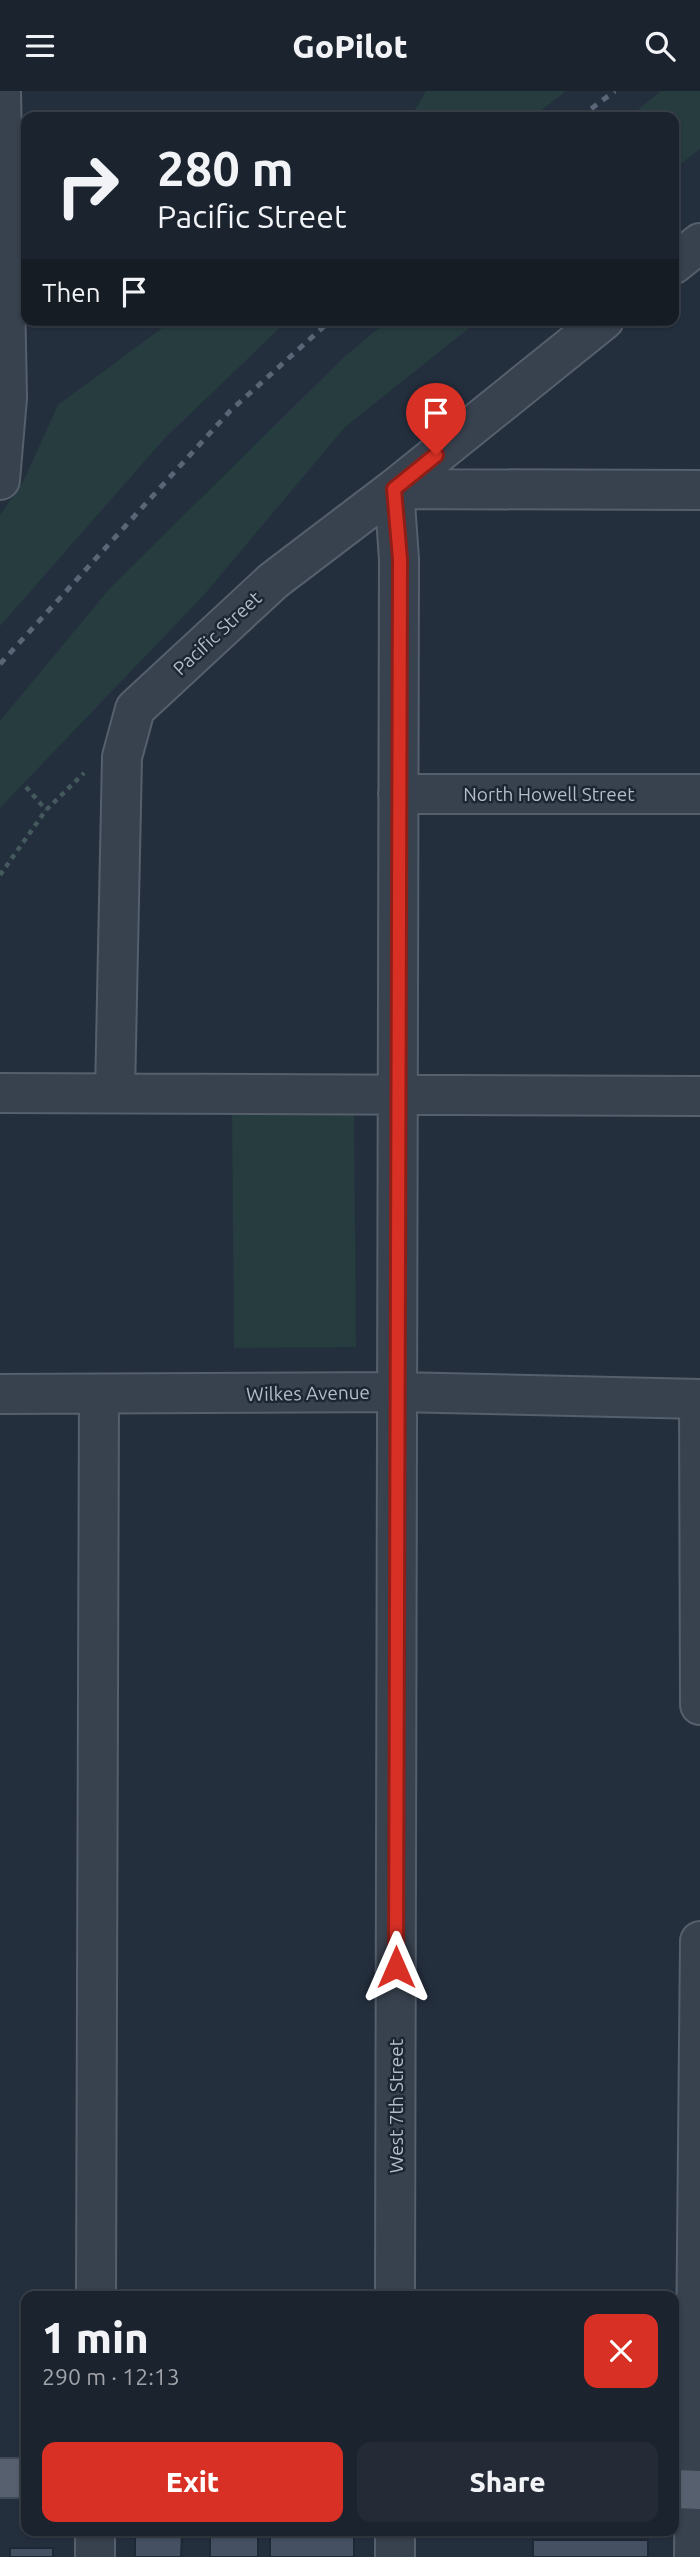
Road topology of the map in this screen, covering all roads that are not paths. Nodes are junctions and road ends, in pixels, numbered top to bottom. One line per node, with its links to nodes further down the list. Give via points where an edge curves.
1 (1, 91): 5 (street, via 7,398)
2 (700, 243): 3 (street)
3 (679, 260)
4 (597, 326): 6 (street, Pacific Street)
5 (0, 480)
6 (394, 489): 7 (street); 8 (street, West 7th Street, via 400,559); 11 (street, Pacific Street, via 263,590 135,709 122,757)
7 (700, 490)
8 (398, 794): 9 (street, North Howell Street); 12 (street, West 7th Street)
9 (700, 794)
10 (0, 1093): 11 (street)
11 (115, 1093): 12 (street)
12 (398, 1095): 13 (street); 14 (street, West 7th Street)
13 (700, 1096)
14 (397, 1392): 16 (street, Wilkes Avenue); 17 (street, Wilkes Avenue); 21 (street, West 7th Street)
15 (0, 1394): 16 (street, Wilkes Avenue)
16 (99, 1395): 20 (street)
17 (700, 1399): 18 (street)
18 (700, 1706)
19 (700, 1941): 22 (street)
20 (96, 2291)
21 (396, 2291)
22 (684, 2414): 25 (street)
23 (0, 2478): 24 (main road)
24 (21, 2478)
25 (689, 2489): 30 (street)
26 (95, 2536): 28 (street)
27 (395, 2536): 29 (street)
28 (95, 2557)
29 (395, 2557)
30 (694, 2557)

